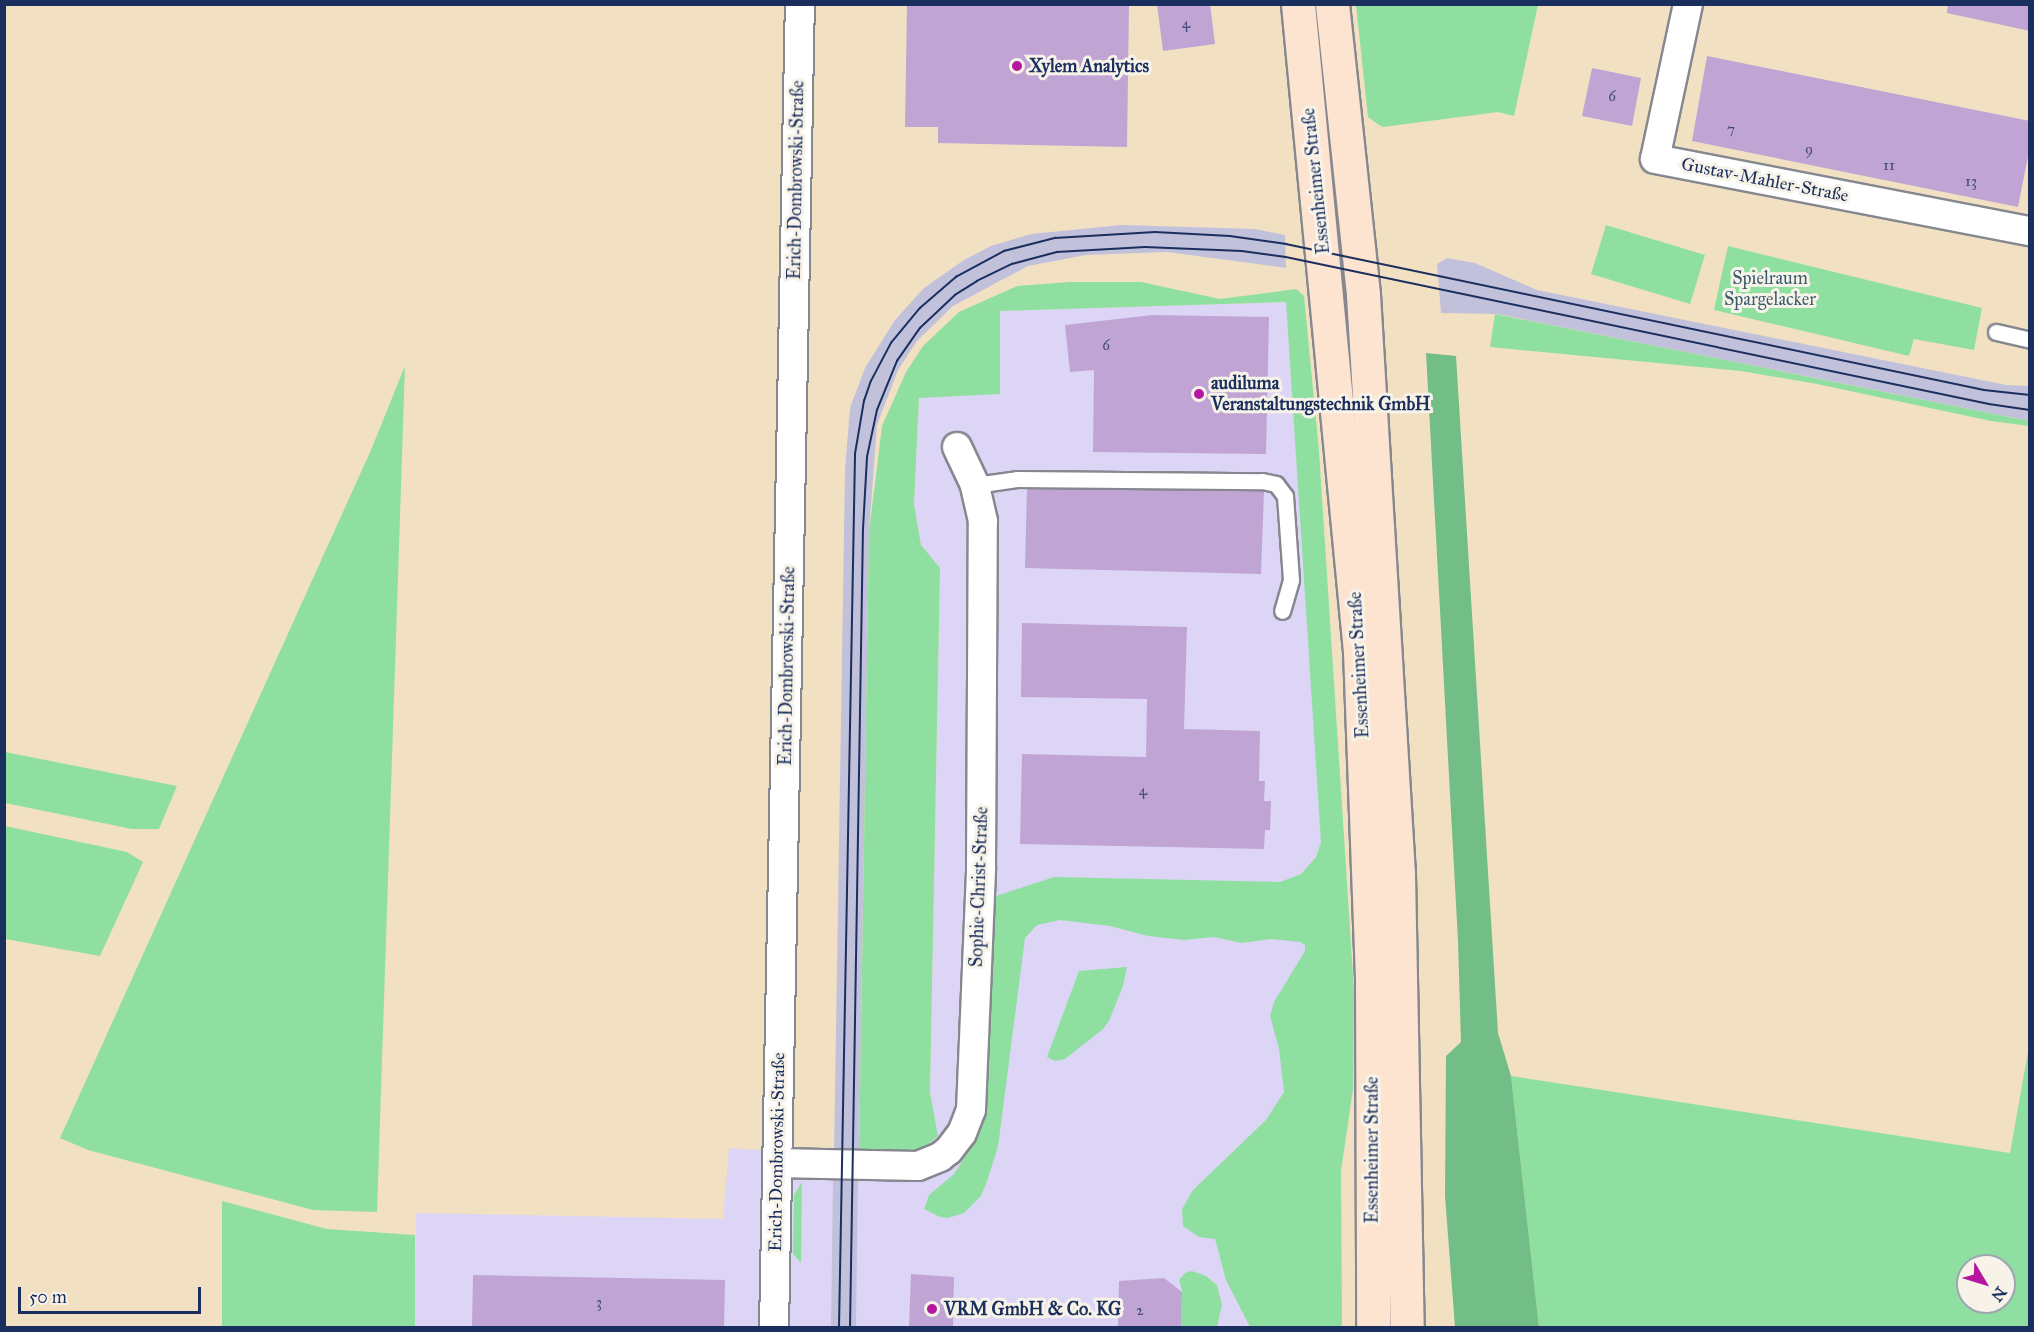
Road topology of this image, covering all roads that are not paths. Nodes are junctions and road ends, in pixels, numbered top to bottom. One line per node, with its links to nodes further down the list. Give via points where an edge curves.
1 (800, 4): 11 (street, Erich-Dombrowski-Straße)
2 (1298, 4): 14 (main road, Essenheimer Straße, via 1360,651 1372,977)
3 (1332, 4): 12 (main road, Essenheimer Straße, via 1363,295 1377,521 1398,874)
4 (1688, 4): 5 (street, Gustav-Mahler-Straße, via 1655,159)
5 (2030, 231)
6 (1996, 332): 7 (lane)
7 (2030, 340)
8 (957, 447): 9 (street, Sophie-Christ-Straße)
9 (975, 485): 10 (lane, via 1017,479 1276,484 1285,496 1290,580); 11 (street, Sophie-Christ-Straße, via 982,521 983,717 969,1116 949,1150 918,1166)
10 (1282, 611)
11 (777, 1163): 13 (street, Erich-Dombrowski-Straße)
12 (1407, 1233): 15 (main road, Essenheimer Straße); 16 (main road)
13 (774, 1328)
14 (1373, 1328)
15 (1407, 1328)
16 (1423, 1328)

